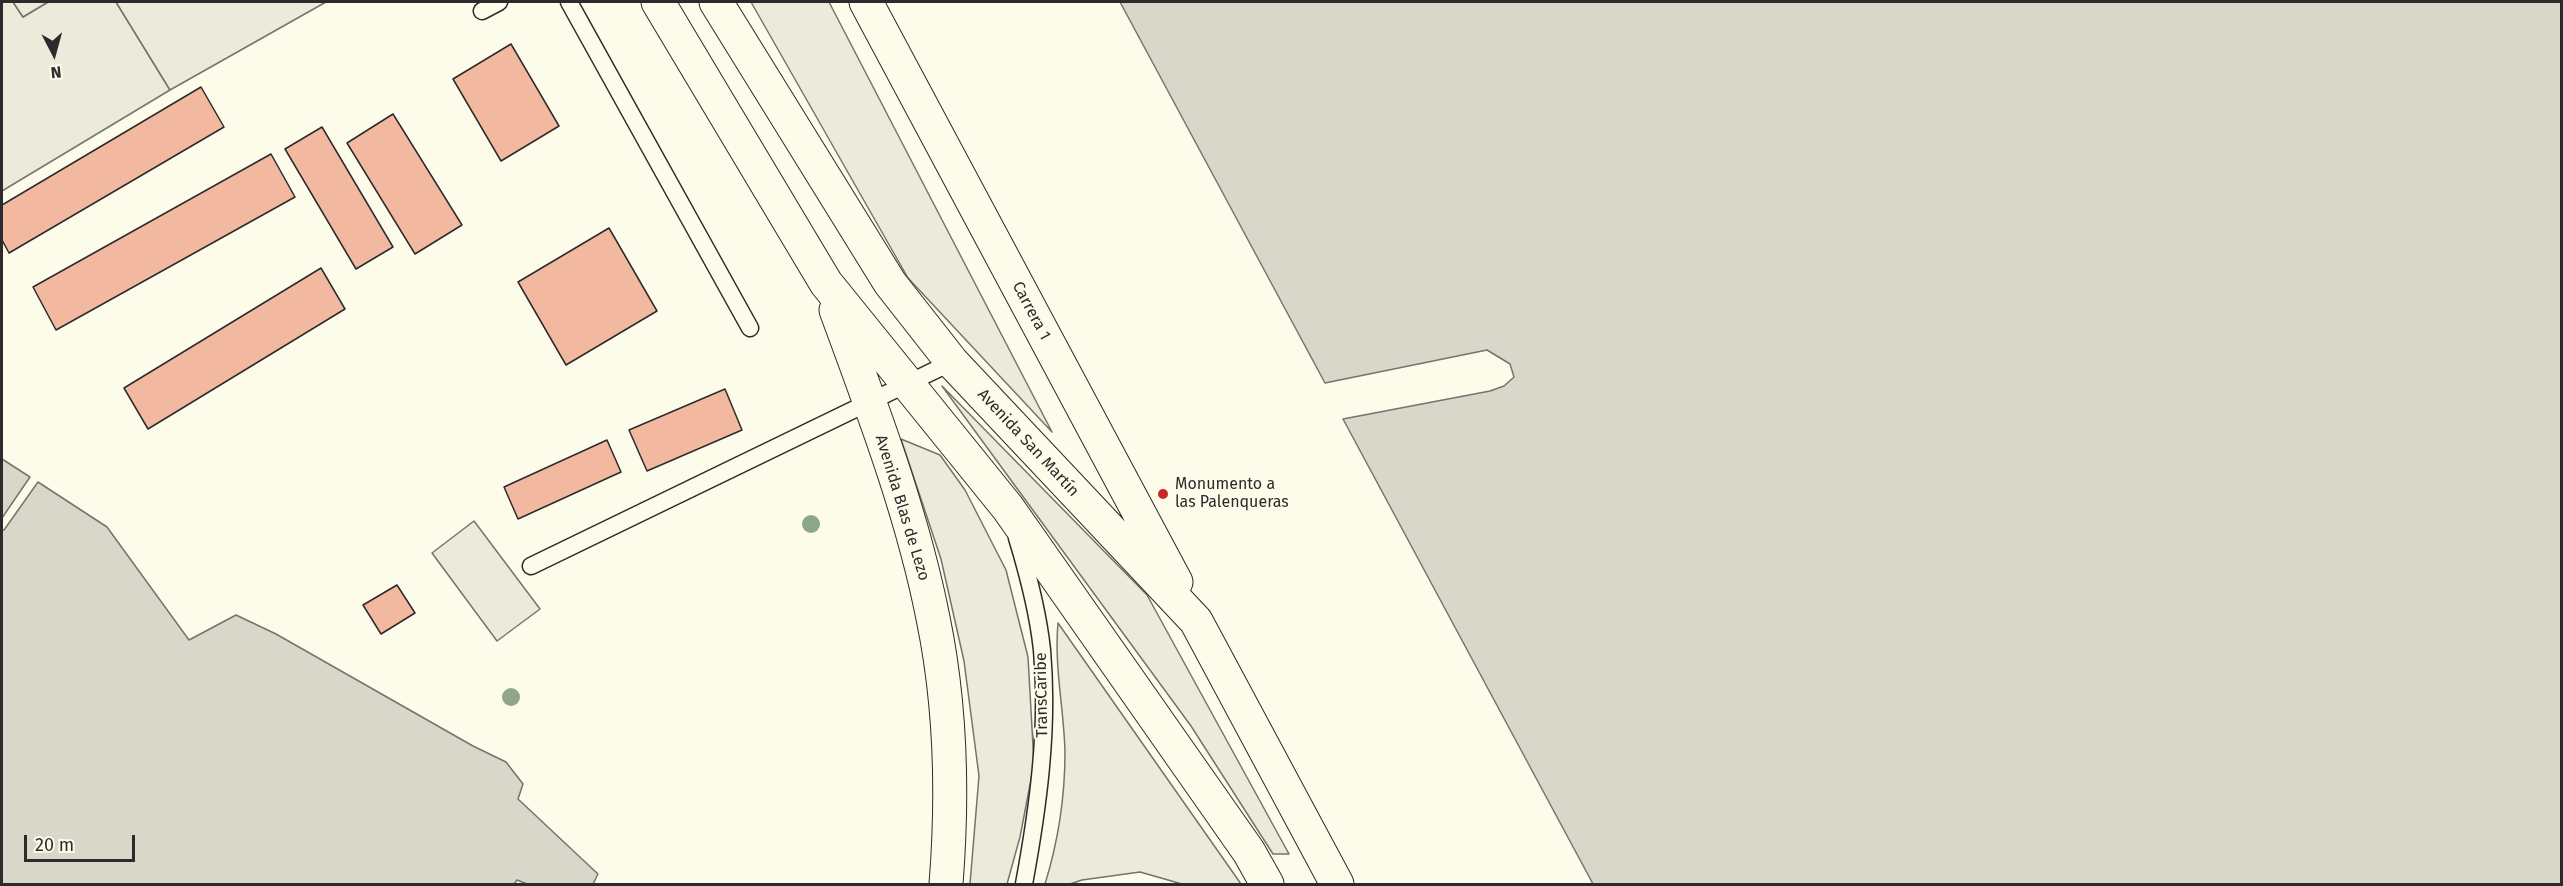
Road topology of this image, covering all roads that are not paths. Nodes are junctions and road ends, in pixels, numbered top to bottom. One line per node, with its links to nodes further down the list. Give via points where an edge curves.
1 (499, 2): 6 (lane)
2 (569, 2): 8 (lane)
3 (658, 2): 7 (main road)
4 (716, 2): 9 (main road, Avenida San Martín, via 890,283)
5 (866, 2): 14 (main road, Carrera 1)
6 (482, 11)
7 (826, 283): 10 (main road); 11 (main road, Avenida Blas de Lezo)
8 (750, 328)
9 (952, 362): 10 (lane); 14 (main road, Avenida San Martín)
10 (907, 384): 11 (lane); 12 (main road)
11 (870, 402): 13 (lane); 15 (main road, Avenida Blas de Lezo, via 913,531 933,619 951,780)
12 (1008, 508): 16 (lane, TransCaribe, via 1030,582 1042,650 1043,742 1037,813); 17 (main road, via 1236,833)
13 (531, 566)
14 (1196, 621): 18 (main road, Avenida San Martín)
15 (945, 878)
16 (1024, 885)
17 (1267, 885)
18 (1337, 885)

